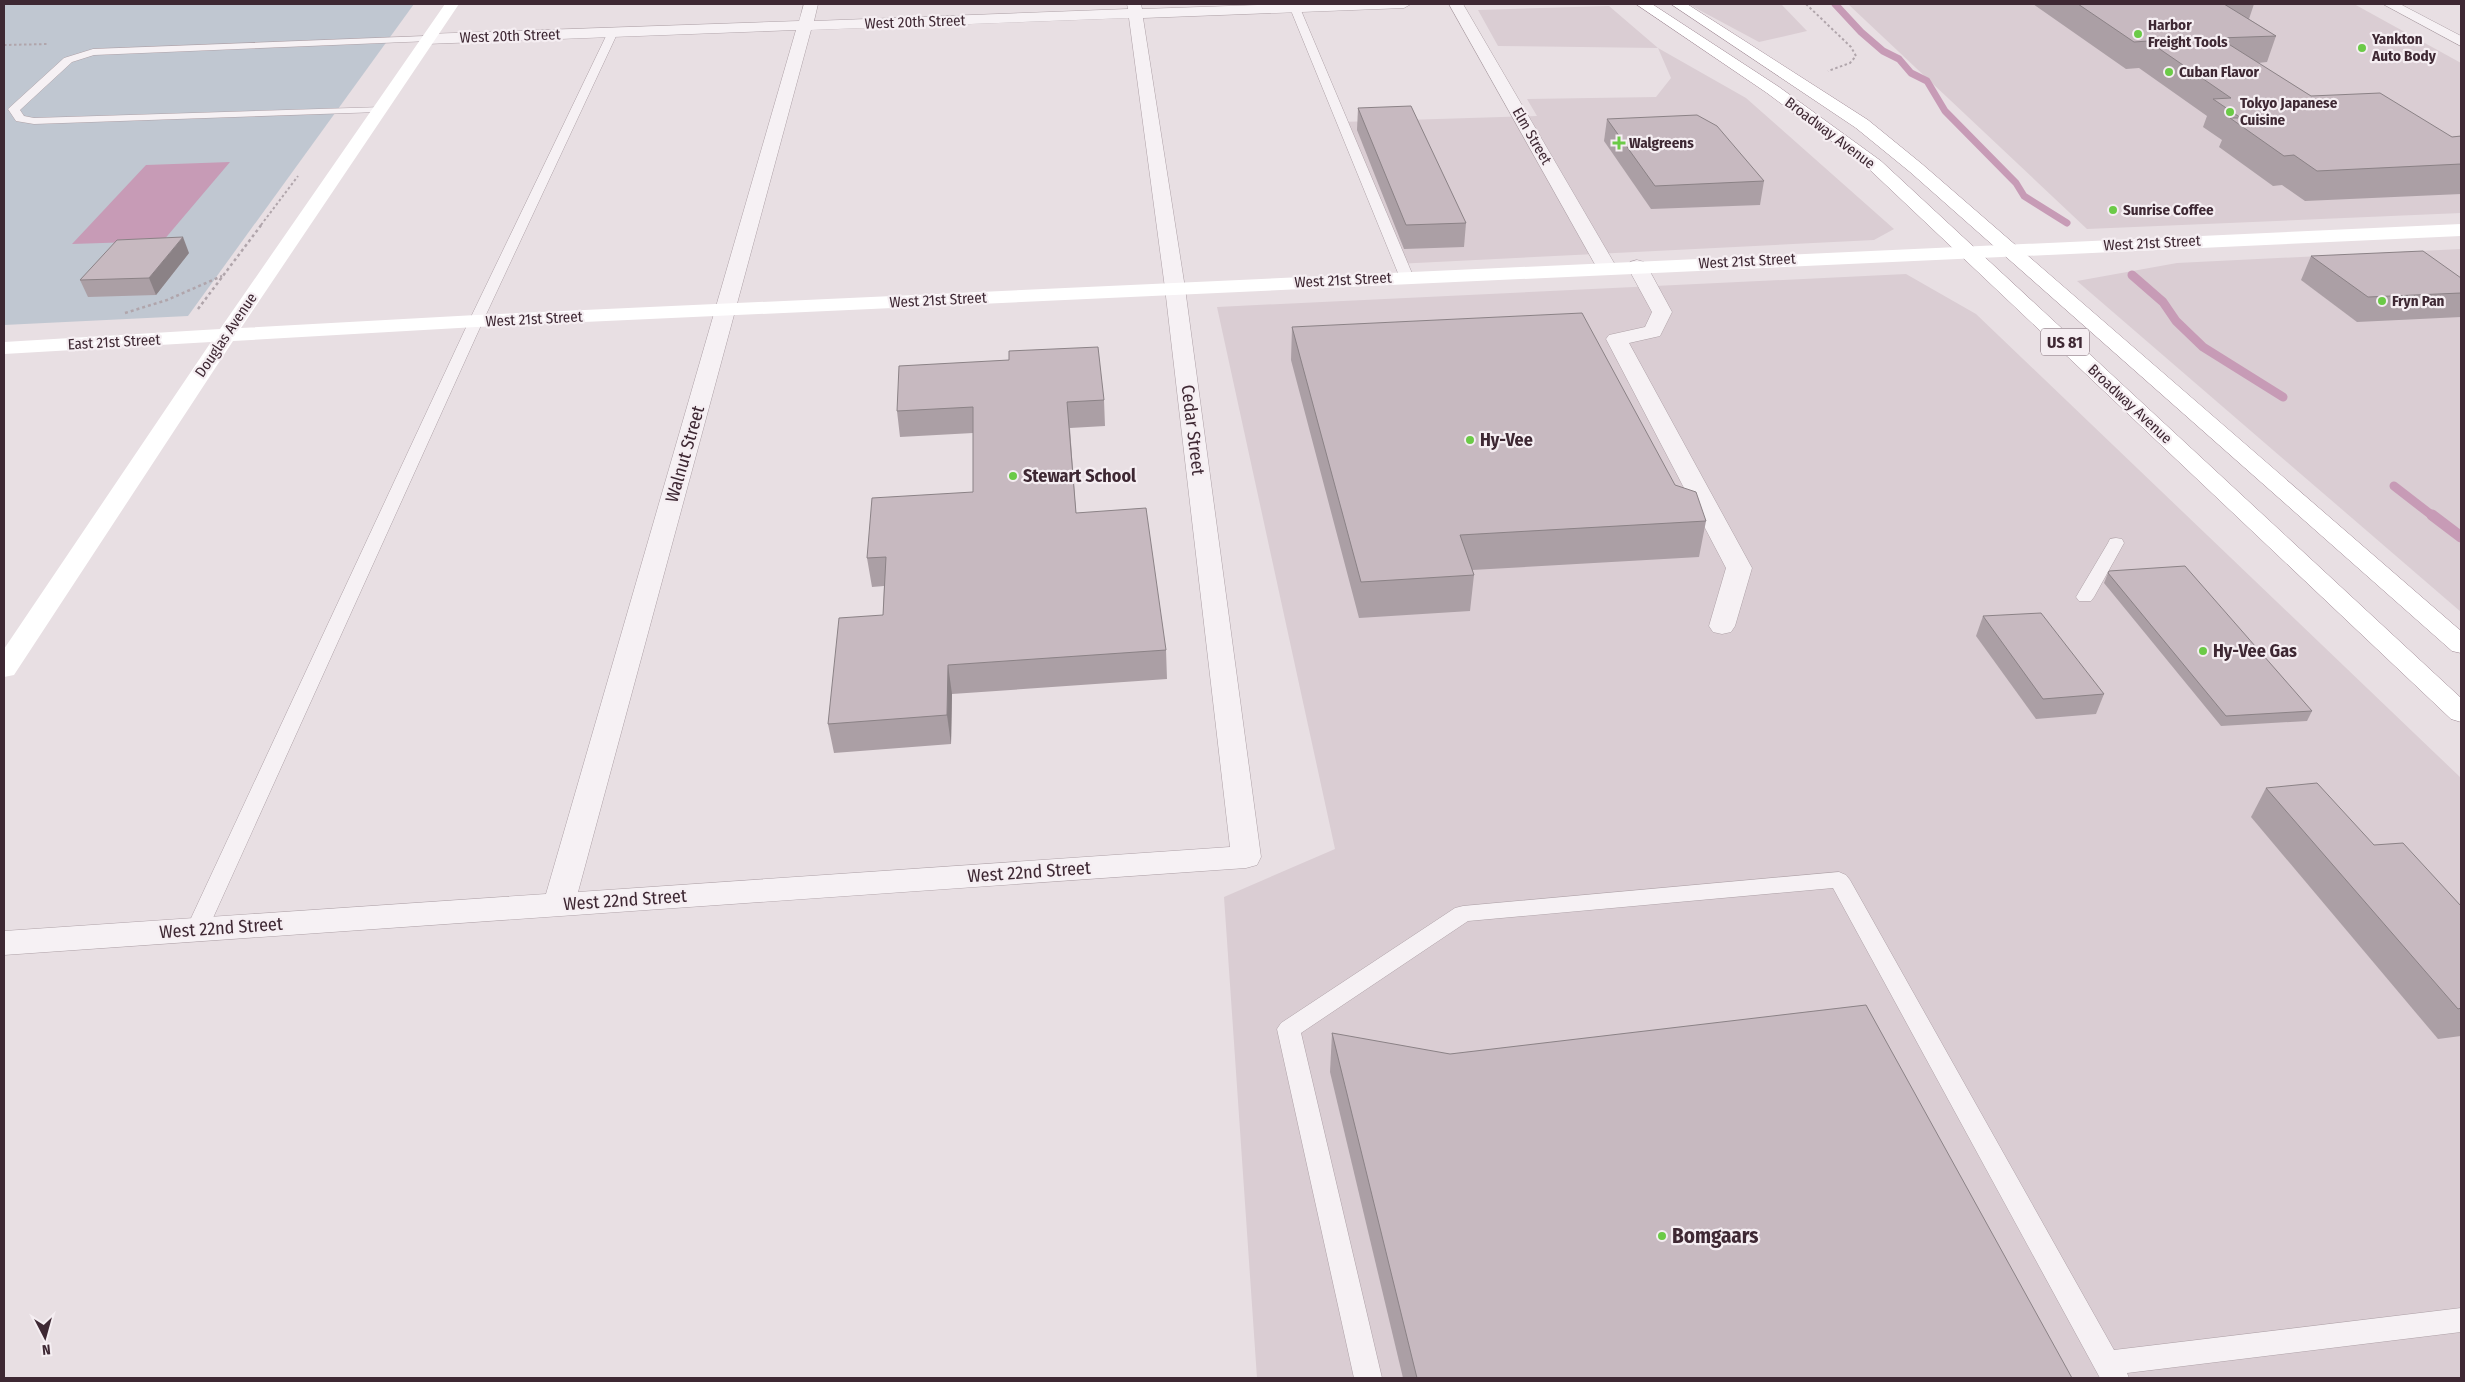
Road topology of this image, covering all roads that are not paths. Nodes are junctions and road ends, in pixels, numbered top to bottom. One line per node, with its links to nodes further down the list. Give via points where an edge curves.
1 (452, 4): 12 (main road, Douglas Avenue)
2 (811, 4): 10 (street, Walnut Street)
3 (1404, 4): 8 (street, West 20th Street)
4 (1456, 4): 18 (street, Elm Street)
5 (1642, 4): 17 (main road, Broadway Avenue / US 81, via 1773,90 1868,160)
6 (1678, 4): 16 (main road, Broadway Avenue / US 81, via 1862,124)
7 (2390, 4): 13 (street)
8 (1295, 8): 9 (street, West 20th Street); 19 (lane)
9 (1135, 9): 10 (street, West 20th Street); 20 (street, Cedar Street)
10 (805, 26): 11 (street, West 20th Street); 21 (street, Walnut Street)
11 (613, 32): 12 (street, West 20th Street); 22 (lane)
12 (426, 39): 14 (main road, Douglas Avenue); 14 (lane, via 93,52 68,60 14,109 20,119 34,121)
13 (2461, 42)
14 (379, 109): 23 (main road, Douglas Avenue)
15 (2461, 230): 16 (main road, West 21st Street)
16 (2011, 249): 17 (main road, West 21st Street); 28 (main road, Broadway Avenue / US 81)
17 (1967, 251): 18 (main road, West 21st Street); 30 (main road, Broadway Avenue / US 81)
18 (1621, 267): 19 (main road, West 21st Street); 27 (street, Elm Street, via 1662,312 1653,332 1616,339 1739,568)
19 (1406, 278): 20 (main road, West 21st Street)
20 (1175, 288): 21 (main road, West 21st Street); 31 (street, Cedar Street)
21 (725, 310): 22 (main road, West 21st Street); 32 (street, Walnut Street)
22 (476, 321): 23 (main road, West 21st Street); 33 (lane)
23 (225, 337): 24 (main road, East 21st Street); 29 (main road, Douglas Avenue)
24 (4, 348)
25 (2116, 543): 26 (lane)
26 (2084, 598)
27 (1722, 626)
28 (2461, 645)
29 (8, 657)
30 (2461, 713)
31 (1246, 857): 32 (street, West 22nd Street)
32 (559, 904): 33 (street, West 22nd Street)
33 (198, 929): 34 (street, West 22nd Street)
34 (4, 943)
35 (2461, 1320): 36 (lane)
36 (2111, 1371): 37 (lane, via 1838,880 1463,914 1289,1029)
37 (1368, 1378)

